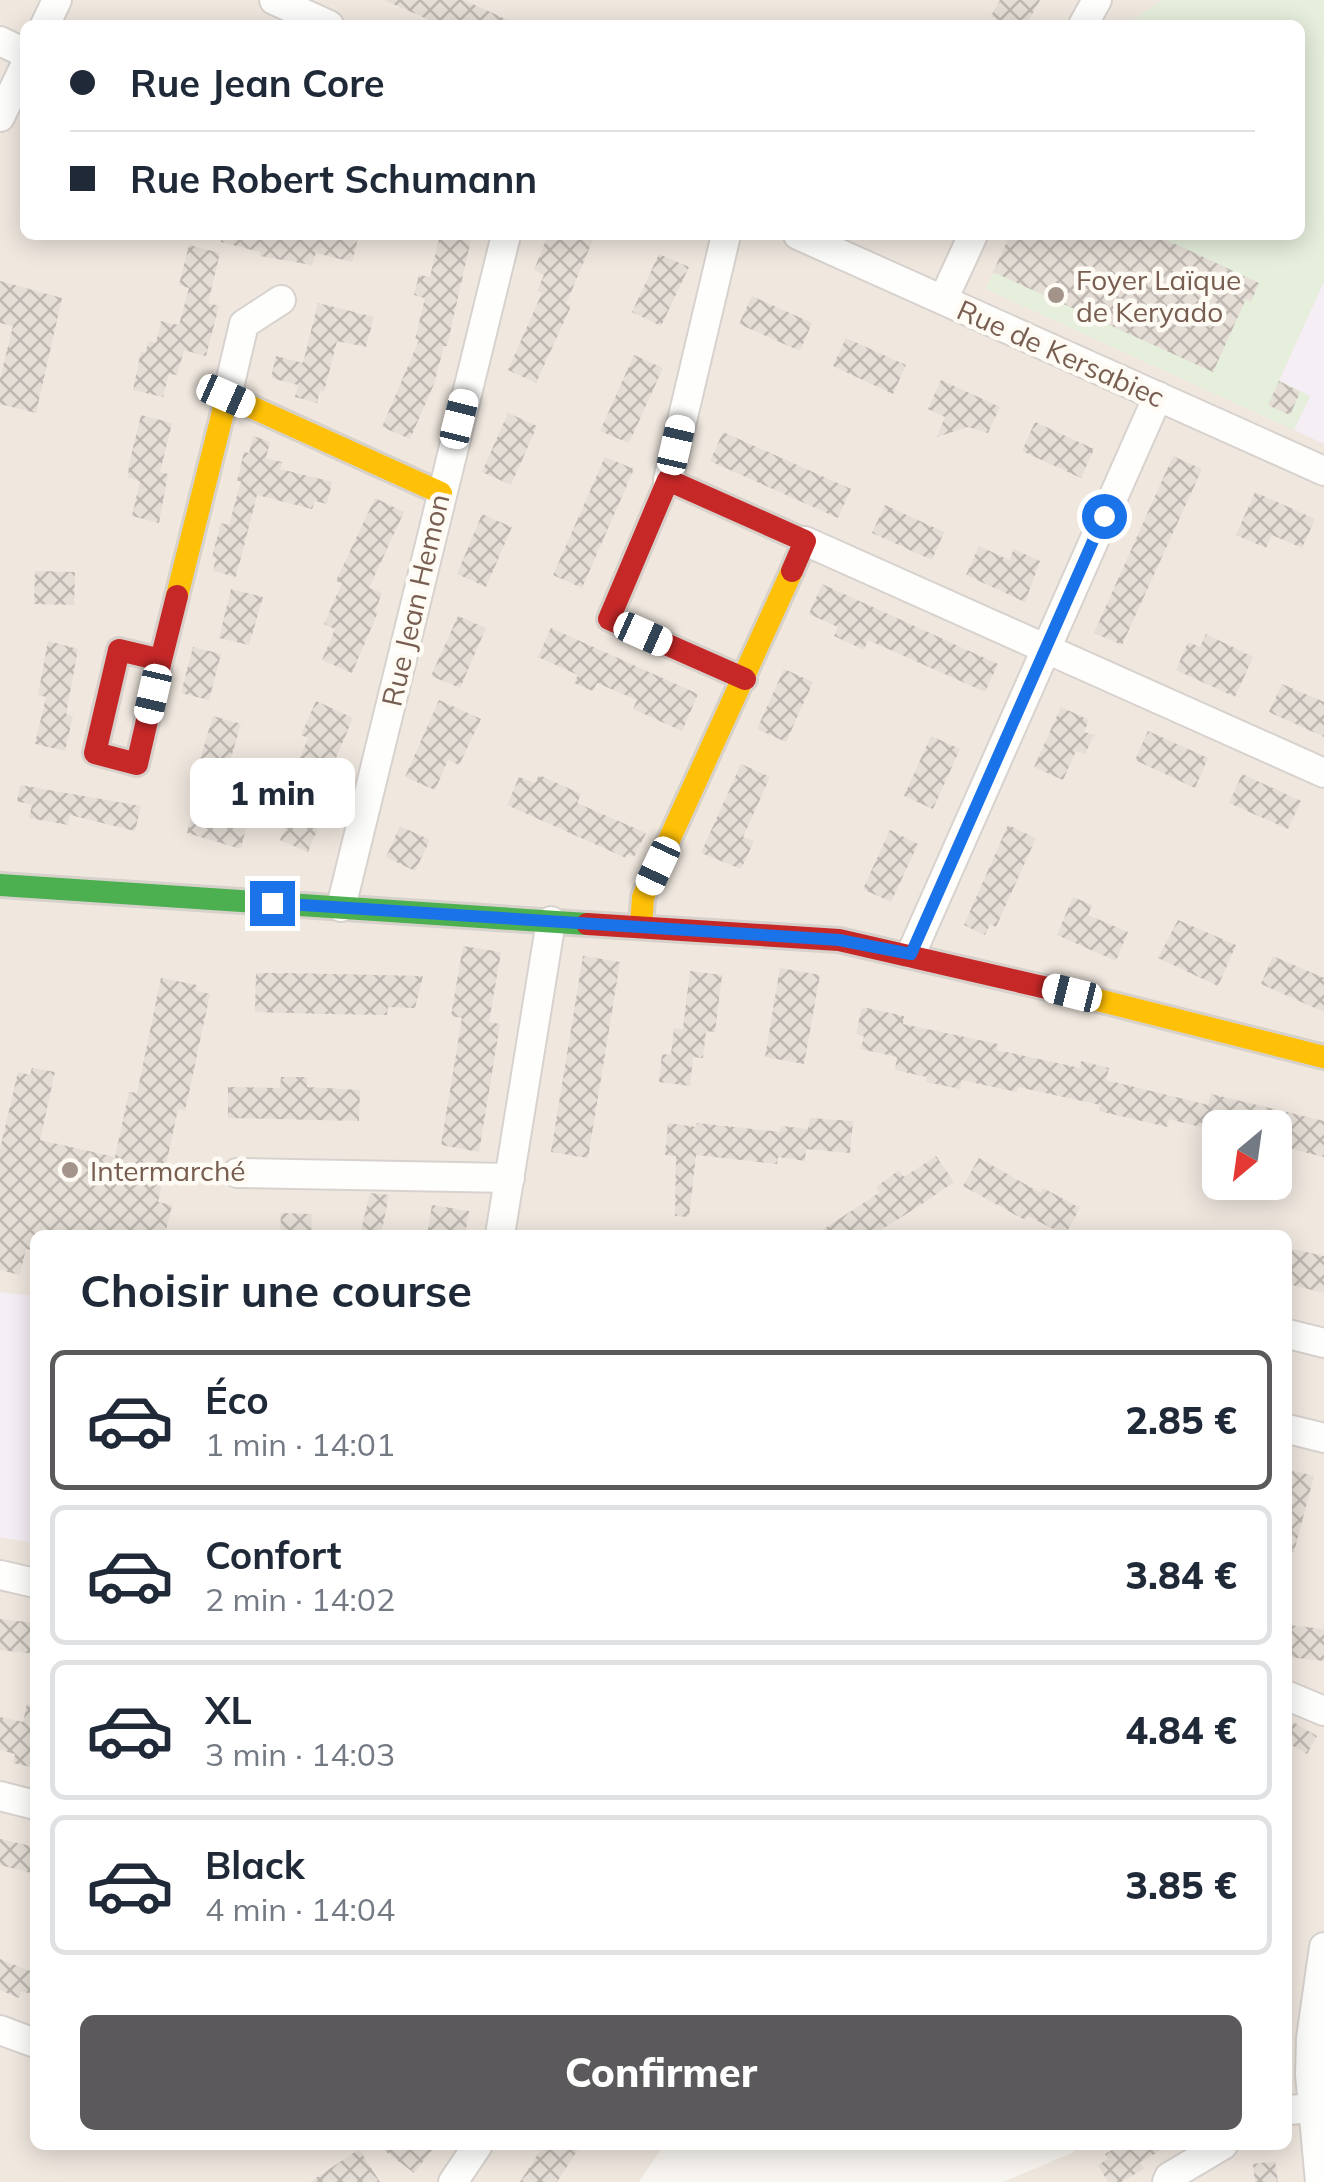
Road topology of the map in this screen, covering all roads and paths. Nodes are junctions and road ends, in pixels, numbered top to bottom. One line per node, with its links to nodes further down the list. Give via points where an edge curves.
1 (274, 0): 2 (street)
2 (318, 20)
3 (20, 76): 4 (street)
4 (0, 117)
5 (505, 240): 15 (street, Rue Jean Hemon)
6 (725, 240): 14 (street)
7 (809, 240): 10 (street, Rue de Kersabiec)
8 (970, 240): 10 (street)
9 (280, 300): 11 (street, via 244,324)
10 (943, 300): 12 (street, Rue de Kersabiec)
11 (226, 396): 15 (street); 18 (street)
12 (1158, 396): 13 (street, Rue de Kersabiec); 17 (street)
13 (1324, 471)
14 (668, 480): 16 (street); 19 (street, via 609,619)
15 (441, 493): 22 (street, Rue Jean Hemon)
16 (805, 541): 17 (street); 19 (street)
17 (1045, 648): 20 (street); 25 (street)
18 (161, 660): 18 (street, via 119,650 95,753 137,764)
19 (745, 679): 24 (street, via 644,897)
20 (1324, 774)
21 (0, 885): 22 (street)
22 (342, 907): 23 (street)
23 (552, 921): 24 (street); 28 (street)
24 (640, 927): 25 (street, via 839,940)
25 (911, 954): 26 (street)
26 (1324, 1058)
27 (237, 1174): 28 (street)
28 (510, 1178): 29 (street)
29 (501, 1230)
30 (1292, 1335): 31 (street)
31 (1324, 1344)
32 (1292, 1431): 33 (street)
33 (1324, 1438)
34 (0, 1575): 35 (street)
35 (30, 1582)
36 (1292, 1698): 37 (street)
37 (1324, 1711)
38 (0, 1796): 39 (street)
39 (30, 1803)
40 (1324, 1947): 43 (street, via 1311,2038)
41 (0, 2030): 42 (street)
42 (30, 2041)
43 (1317, 2076): 44 (street)
44 (1300, 2109): 49 (street)
45 (475, 2150): 47 (street)
46 (1215, 2150): 48 (street)
47 (453, 2182)
48 (1167, 2182)
49 (1320, 2182)

